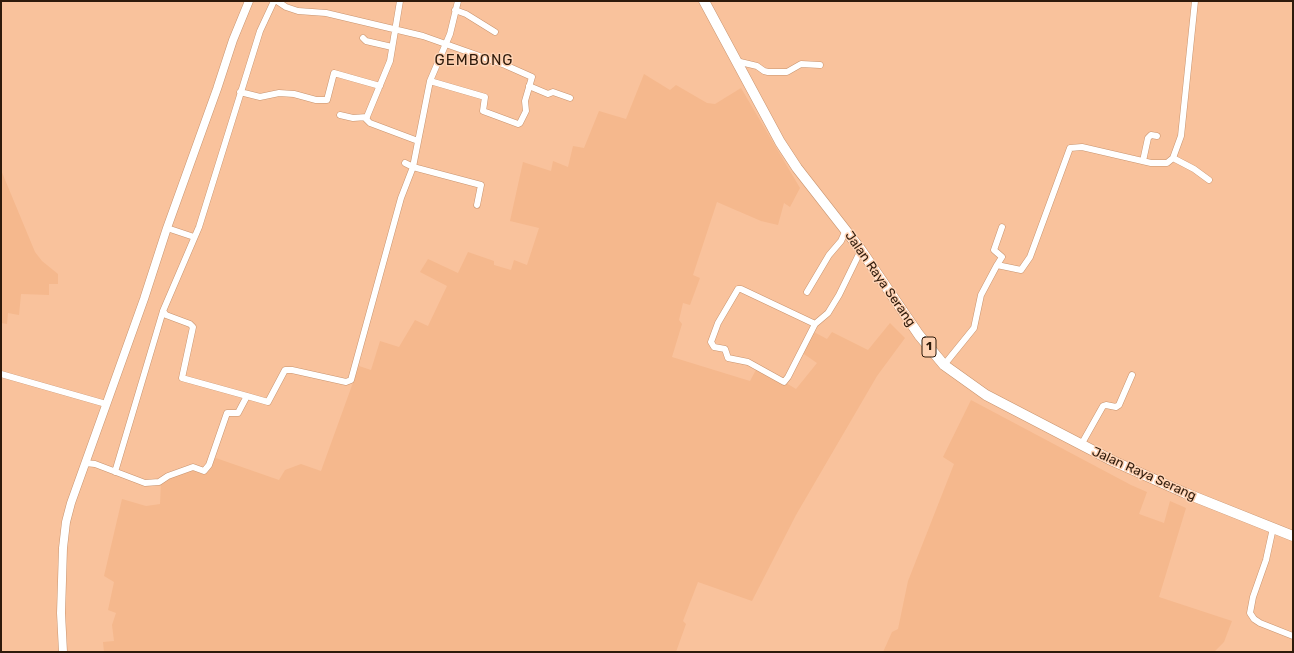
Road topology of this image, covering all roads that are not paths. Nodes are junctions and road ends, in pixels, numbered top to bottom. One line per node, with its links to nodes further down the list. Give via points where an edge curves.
1 (249, 1): 32 (street)
2 (274, 1): 19 (street, via 260,31)
3 (277, 1): 9 (street, via 298,11 326,13)
4 (400, 1): 9 (street)
5 (458, 1): 8 (street)
6 (704, 1): 14 (highway, Jalan Raya Serang / 1)
7 (1195, 1): 25 (street, via 1180,136)
8 (455, 10): 10 (street); 12 (street, via 452,28)
9 (395, 29): 12 (street); 13 (street)
10 (495, 32)
11 (363, 38): 13 (street)
12 (445, 44): 16 (street); 18 (street, via 530,75 532,79)
13 (392, 47): 17 (street, via 390,61)
14 (736, 61): 15 (street, via 757,66 768,72 787,72 800,64); 33 (highway, Jalan Raya Serang / 1, via 780,142)
15 (820, 65)
16 (430, 81): 18 (street, via 485,97 483,111 518,124 526,111 525,101); 24 (street)
17 (380, 86): 19 (street, via 334,73 327,100 294,94 268,94 260,97); 22 (street)
18 (529, 86): 20 (street, via 548,94 553,92)
19 (240, 92): 34 (street, via 199,227)
20 (570, 98)
21 (340, 115): 22 (street)
22 (366, 117): 24 (street, via 367,121)
23 (1157, 136): 26 (street, via 1151,135 1148,138)
24 (418, 140): 28 (street)
25 (1173, 158): 26 (street, via 1167,163); 29 (street, via 1194,168)
26 (1144, 161): 36 (street, via 1082,147 1070,148 1030,257 1021,270)
27 (405, 163): 28 (street)
28 (413, 168): 30 (street, via 481,185); 43 (street, via 400,198 351,380 346,382 286,369 268,402)
29 (1209, 180)
30 (476, 205)
31 (1002, 227): 36 (street, via 994,250 1002,257)
32 (167, 228): 34 (street); 44 (street)
33 (846, 230): 35 (highway, Jalan Raya Serang / 1); 37 (street)
34 (192, 236): 38 (street)
35 (861, 250): 39 (street, via 828,313); 40 (highway, Jalan Raya Serang / 1, via 919,335)
36 (997, 265): 40 (street, via 981,295 974,328)
37 (807, 292)
38 (163, 312): 43 (street, via 193,327 182,378); 47 (street)
39 (815, 324): 39 (street, via 738,289 718,323 711,342 714,347 725,349 728,358 748,362 784,382)
40 (944, 365): 45 (highway, Jalan Raya Serang / 1, via 986,395)
41 (1, 374): 44 (street)
42 (1132, 375): 45 (street, via 1119,405 1103,406)
43 (247, 396): 47 (street, via 238,413 226,414 209,465 204,471 193,467 153,483 137,481)
44 (106, 404): 46 (street)
45 (1081, 445): 48 (highway, Jalan Raya Serang / 1, via 1185,493)
46 (85, 463): 47 (street); 51 (street, via 71,503 64,536 61,601)
47 (112, 471)
48 (1273, 528): 49 (highway, Jalan Raya Serang / 1); 50 (street, via 1250,613 1254,619)
49 (1293, 536)
50 (1293, 636)
51 (63, 652)

